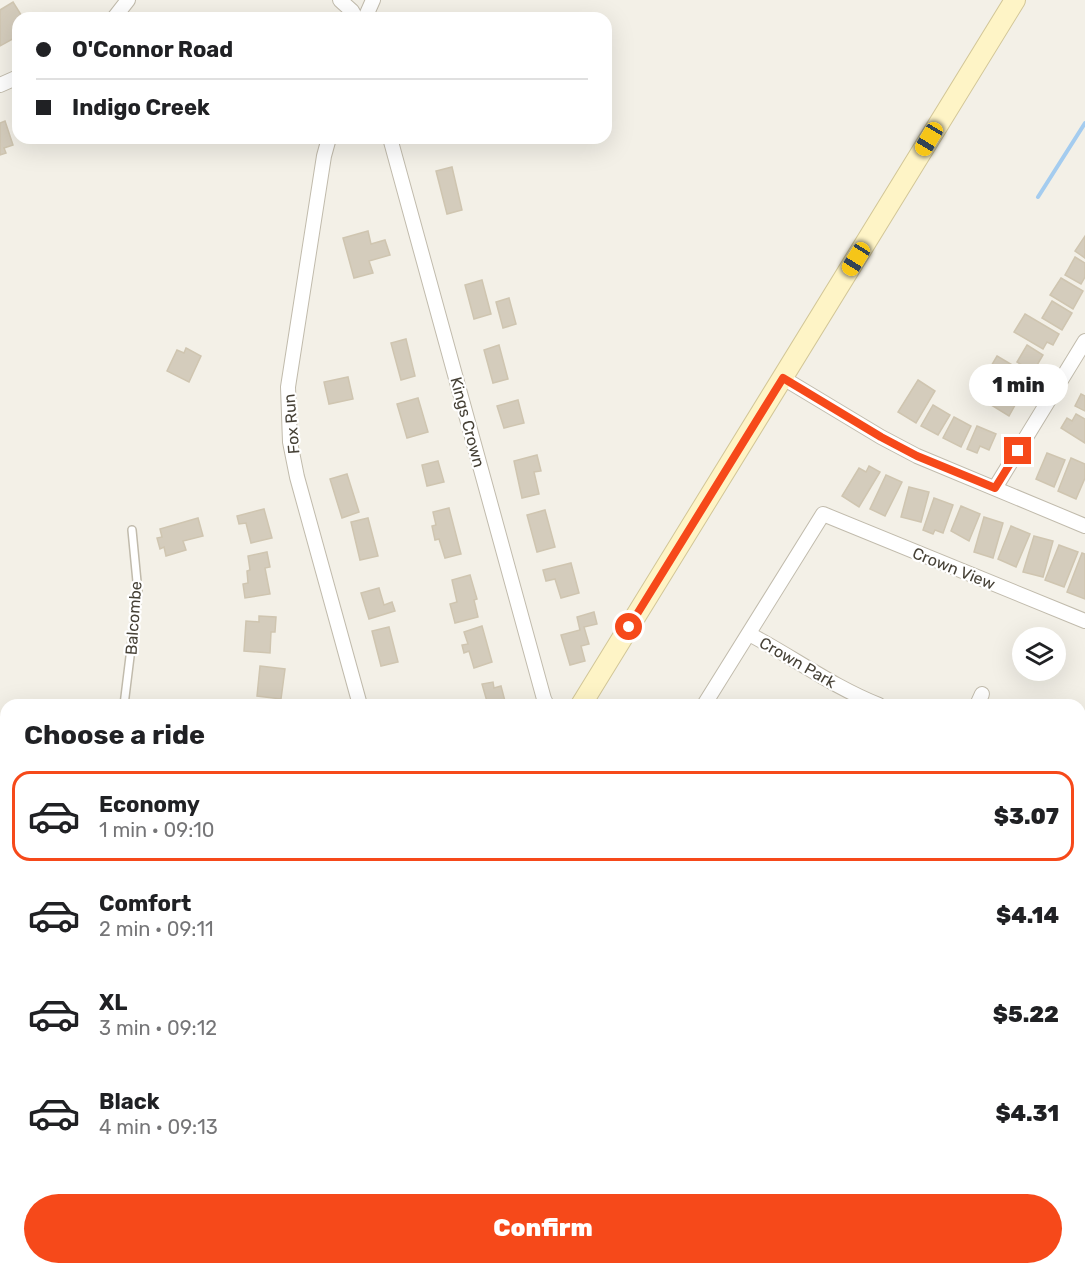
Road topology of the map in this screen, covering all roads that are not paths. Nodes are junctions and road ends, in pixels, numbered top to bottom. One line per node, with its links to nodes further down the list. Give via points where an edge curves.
1 (128, 0): 4 (street)
2 (340, 0): 5 (street)
3 (1015, 0): 9 (main road)
4 (119, 12)
5 (353, 12)
6 (327, 144): 17 (street, Fox Run, via 292,359 288,414 297,477)
7 (392, 144): 18 (street, Kings Crown)
8 (1085, 341): 10 (street)
9 (783, 378): 10 (street, via 917,456); 19 (main road)
10 (995, 488): 12 (street)
11 (823, 514): 14 (street, Crown View); 15 (street, Crown Park)
12 (1085, 526)
13 (132, 530): 16 (lane, Balcombe, via 138,592)
14 (1085, 621)
15 (749, 634): 20 (street, Crown Park); 21 (street, Crown Park)
16 (125, 699)
17 (358, 699)
18 (544, 699)
19 (585, 699)
20 (708, 699)
21 (866, 699)

